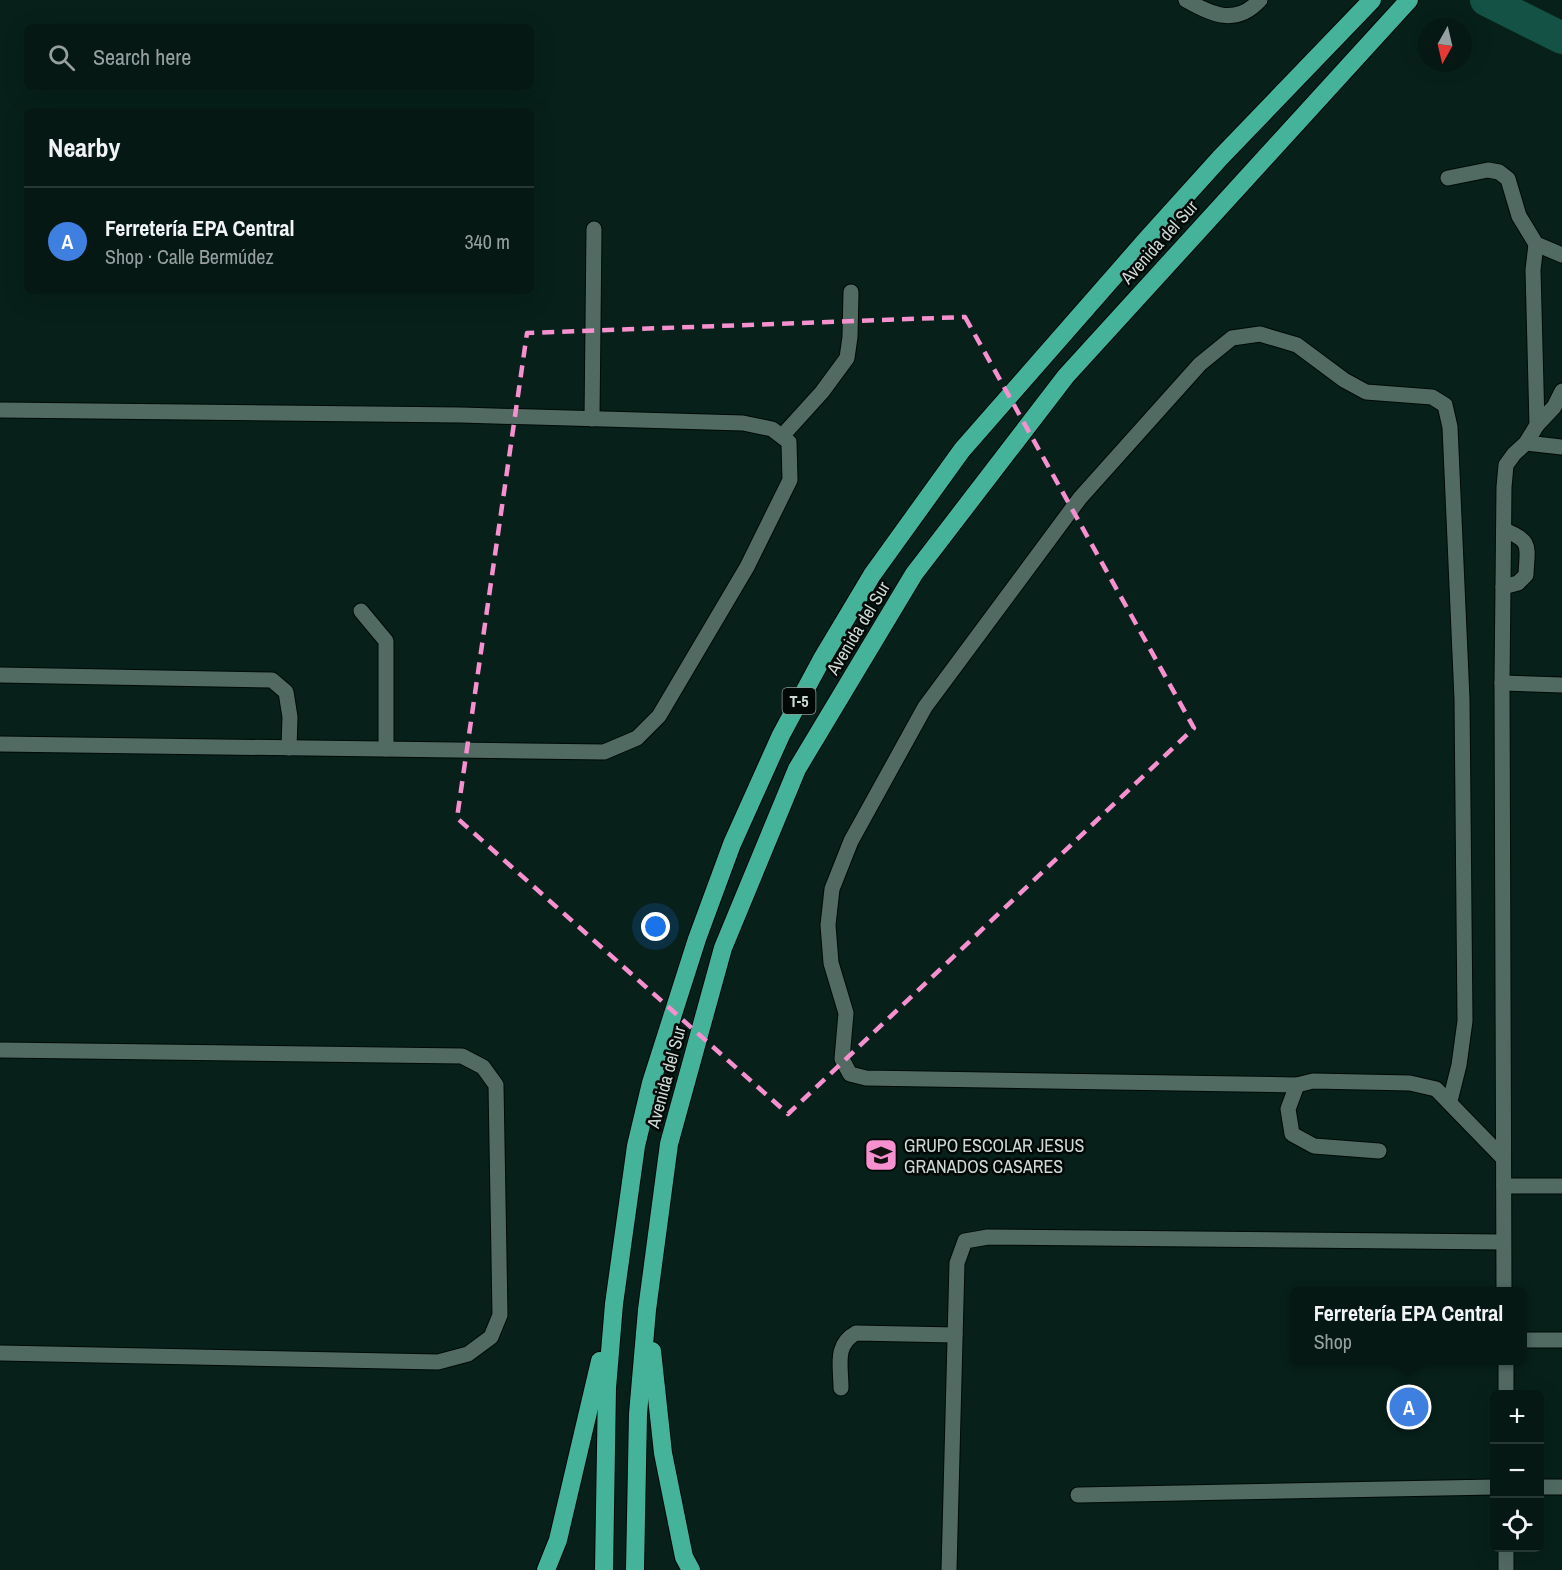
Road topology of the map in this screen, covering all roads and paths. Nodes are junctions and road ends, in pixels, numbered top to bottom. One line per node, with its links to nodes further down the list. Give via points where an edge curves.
1 (1186, 0): 2 (street, via 1221,16 1239,15)
2 (1260, 0)
3 (1409, 0): 36 (highway, Avenida del Sur / T-5, via 1066,376 914,574 797,769 723,948 669,1144)
4 (1370, 3): 35 (highway, Avenida del Sur / T-5, via 1183,199 962,450 872,575 823,657 781,735 732,844 697,939 651,1083 636,1146)
5 (1448, 178): 7 (street, via 1488,170 1499,172 1508,179 1519,216)
6 (594, 229): 12 (street)
7 (1536, 244): 8 (street); 13 (street, via 1533,270)
8 (1562, 255)
9 (851, 292): 14 (street, via 847,358)
10 (1562, 391): 13 (street, via 1554,407)
11 (0, 410): 12 (street)
12 (592, 419): 14 (street, via 743,423)
13 (1537, 425): 15 (street)
14 (783, 435): 25 (street, via 789,442 790,480 741,577 658,716 637,738 604,752)
15 (1526, 443): 16 (street); 17 (street, via 1506,465)
16 (1562, 447)
17 (1504, 530): 18 (street); 18 (street, via 1520,536 1527,544 1526,575 1518,583)
18 (1503, 587): 21 (street)
19 (361, 611): 25 (street, via 386,641)
20 (0, 675): 24 (street, via 272,680 286,692)
21 (1502, 683): 22 (street); 30 (street)
22 (1562, 685)
23 (0, 744): 24 (street)
24 (289, 748): 25 (street)
25 (386, 749)
26 (0, 1050): 40 (street, via 462,1056 483,1067 496,1085 500,1315 491,1337 468,1354 438,1362)
27 (1297, 1085): 28 (street, via 1313,1081 1410,1083 1436,1089); 28 (street, via 866,1078 850,1074 842,1059 846,1013 831,963 828,925 832,889 851,841 925,707 1080,498 1200,364 1232,338 1260,334 1297,345 1366,392 1432,397 1445,405 1450,427 1462,699 1465,916 1465,1021); 29 (street, via 1288,1109 1292,1134 1314,1146)
28 (1450, 1101): 30 (street)
29 (1379, 1151)
30 (1503, 1158): 31 (street)
31 (1503, 1185): 32 (street); 33 (street)
32 (1562, 1186)
33 (1503, 1242): 34 (street); 37 (street, via 988,1237 965,1241 957,1263)
34 (1504, 1287)
35 (614, 1304): 49 (highway, via 558,1540); 50 (highway, Avenida del Sur / T-5, via 607,1388)
36 (647, 1310): 51 (highway, Avenida del Sur / T-5, via 639,1414); 52 (highway, via 663,1453 684,1557)
37 (955, 1335): 42 (street, via 856,1333 848,1337 840,1350); 53 (street)
38 (1527, 1340): 39 (street)
39 (1562, 1340)
40 (0, 1353)
41 (1506, 1365): 43 (street)
42 (841, 1388)
43 (1506, 1390)
44 (1490, 1487): 47 (street)
45 (1544, 1487): 46 (street)
46 (1562, 1487)
47 (1077, 1495)
48 (1506, 1552): 54 (street)
49 (546, 1570)
50 (604, 1570)
51 (635, 1570)
52 (691, 1570)
53 (949, 1570)
54 (1506, 1570)

